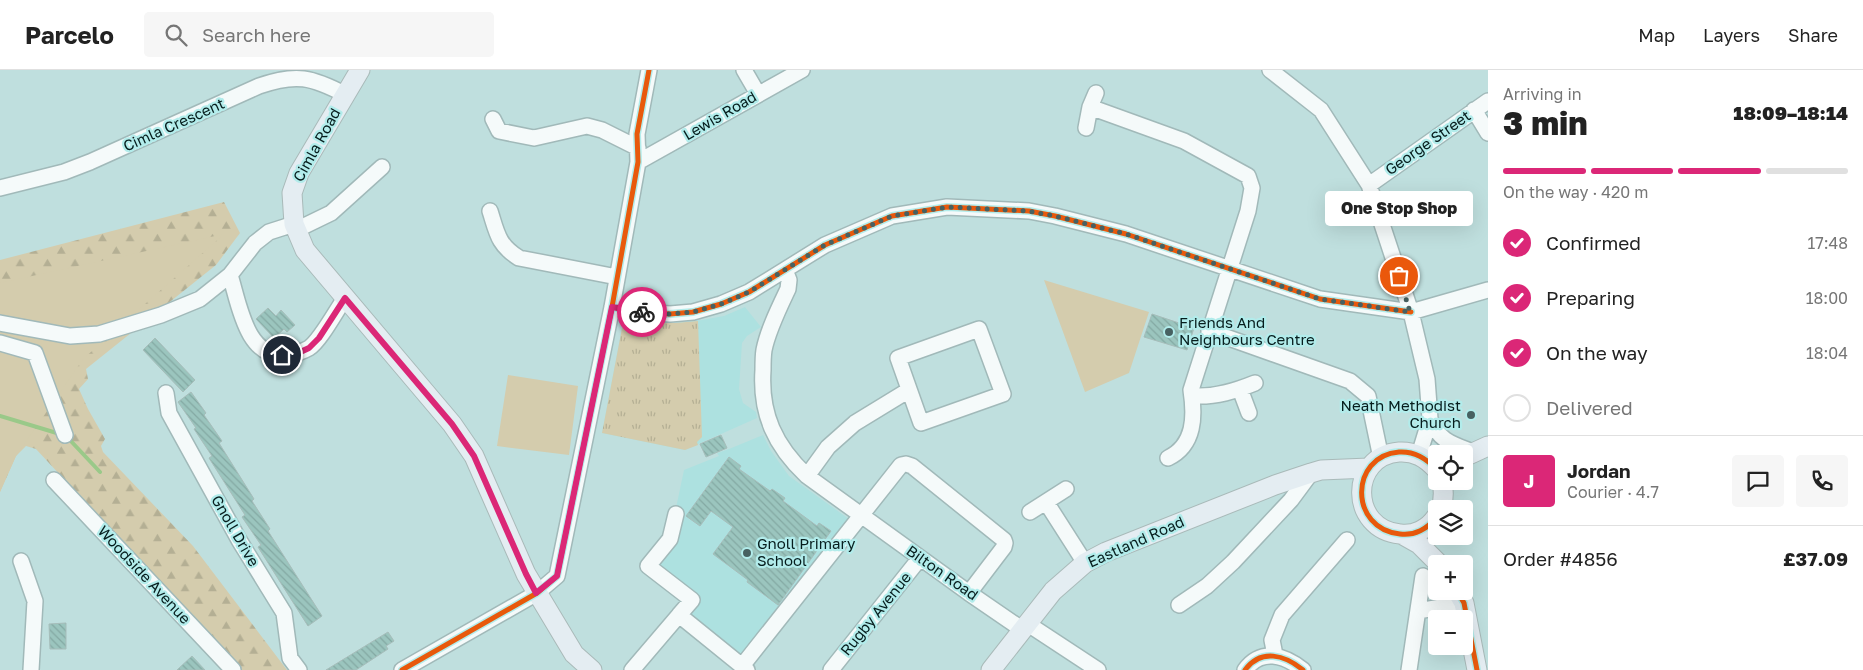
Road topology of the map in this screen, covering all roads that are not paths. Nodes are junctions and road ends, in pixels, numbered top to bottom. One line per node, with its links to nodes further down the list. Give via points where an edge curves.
1 (360, 70): 7 (main road, Cimla Road)
2 (650, 70): 13 (street, via 637,134)
3 (744, 70): 6 (street)
4 (802, 70): 6 (street, Lewis Road)
5 (1270, 70): 15 (street, via 1321,110)
6 (758, 94): 13 (street, Lewis Road)
7 (346, 95): 16 (street, Cimla Crescent, via 325,84 302,78 279,80 90,162); 18 (main road, Cimla Road, via 298,173 292,193)
8 (1488, 102): 9 (street, George Street)
9 (1474, 110): 12 (street); 15 (street, George Street)
10 (492, 119): 13 (street, via 499,132 534,138 587,126 602,130)
11 (1086, 128): 19 (street, via 1093,100 1184,141 1248,176 1252,188 1248,211)
12 (1488, 133)
13 (638, 155): 22 (street)
14 (382, 167): 18 (street, via 331,213)
15 (1369, 185): 26 (street)
16 (0, 188)
17 (490, 211): 22 (street, via 499,240 507,251 519,258)
18 (295, 227): 21 (street, via 268,232); 24 (main road, Cimla Road, via 305,250)
19 (1228, 269): 20 (street, via 1126,234 1055,216 1028,211 948,207 892,216 825,245); 26 (street, via 1320,299); 28 (street)
20 (785, 270): 25 (street, via 749,292 693,312 670,314); 44 (street, Bilton Road, via 788,289 764,350 764,404 780,447)
21 (230, 275): 24 (street, via 242,321 249,333 268,352 282,355 296,354 309,348); 27 (street, via 200,299 99,334 70,336)
22 (616, 277): 25 (street)
23 (1488, 290): 26 (street)
24 (345, 298): 60 (main road, Cimla Road, via 452,424 474,456)
25 (612, 307): 60 (street, via 557,576)
26 (1410, 312): 36 (street, via 1427,379)
27 (0, 323)
28 (1209, 331): 33 (street); 42 (street, via 1350,381 1368,396)
29 (0, 343): 37 (street, via 36,353)
30 (1255, 383): 31 (street)
31 (1240, 389): 33 (street, via 1211,397 1195,396); 35 (street)
32 (909, 390): 32 (street, via 921,423 1002,394 979,329 898,358); 44 (street, via 855,423 828,447)
33 (1191, 390): 40 (street, via 1192,428 1187,442 1177,454)
34 (166, 393): 74 (street, Gnoll Drive, via 169,414 284,613 290,658)
35 (1249, 413)
36 (1430, 419): 38 (street, via 1435,431 1444,439); 39 (street)
37 (65, 435)
38 (1475, 452)
39 (1419, 455): 41 (main road); 42 (main road, Eastland Road, via 1393,453)
40 (1168, 458)
41 (1428, 461)
42 (1375, 463): 43 (main road, Eastland Road); 47 (main road, via 1364,478)
43 (1316, 472): 47 (main road, via 1345,480); 58 (main road, Eastland Road, via 1275,484); 63 (street, via 1233,562 1207,586)
44 (807, 476): 51 (street, Bilton Road)
45 (54, 480): 73 (street, Woodside Avenue)
46 (1066, 489): 48 (street)
47 (1361, 500): 53 (main road, via 1374,524 1392,534)
48 (1046, 502): 49 (street); 58 (street)
49 (1030, 512)
50 (676, 514): 65 (street, via 670,539 648,566 692,600)
51 (861, 516): 56 (street, Bilton Road); 61 (street, via 896,469 906,464 912,466 1005,543); 71 (street)
52 (1428, 525): 53 (main road, via 1415,533)
53 (1403, 535): 55 (main road)
54 (1347, 540): 68 (street, via 1282,615 1272,640)
55 (1431, 555)
56 (920, 558): 61 (street, Bilton Road); 78 (street, Rugby Avenue)
57 (21, 561): 72 (street, via 35,601)
58 (1085, 563): 66 (main road, Eastland Road, via 1053,592)
59 (1423, 576): 64 (street)
60 (536, 593): 70 (street); 76 (main road, Cimla Road, via 574,654)
61 (969, 593): 66 (street, Bilton Road)
62 (1452, 600): 64 (street)
63 (1179, 605)
64 (1418, 611): 83 (street)
65 (679, 616): 71 (street); 77 (street)
66 (1025, 627): 79 (main road, Eastland Road); 80 (street, Bilton Road)
67 (1473, 649): 85 (main road)
68 (1274, 655): 81 (street, via 1256,659); 82 (street, via 1286,658)
69 (1467, 655): 84 (main road)
70 (423, 665): 75 (street)
71 (744, 668)
72 (31, 670)
73 (233, 670)
74 (299, 670)
75 (402, 670)
76 (592, 670)
77 (632, 670)
78 (831, 670)
79 (991, 670)
80 (1098, 670)
81 (1245, 670)
82 (1303, 670)
83 (1409, 670)
84 (1464, 670)
85 (1477, 670)

